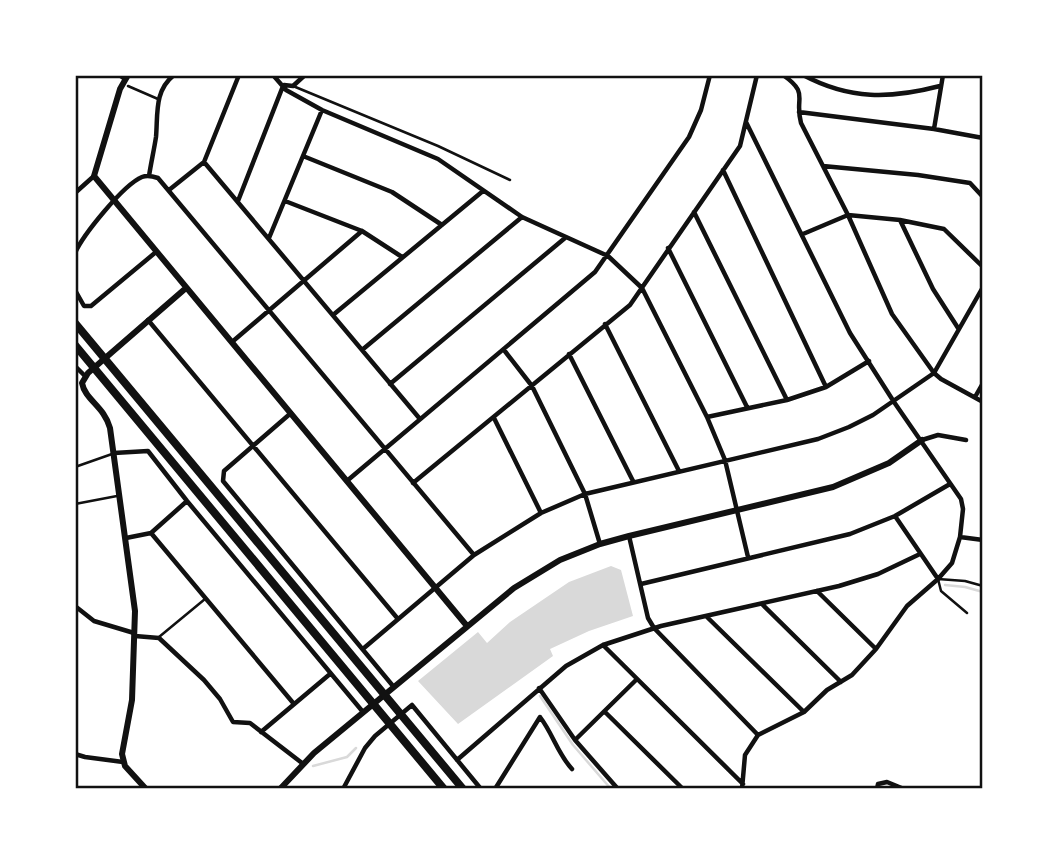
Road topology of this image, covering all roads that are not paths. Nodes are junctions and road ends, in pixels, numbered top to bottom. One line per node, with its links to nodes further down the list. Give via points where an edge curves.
1 (174, 75): 14 (street)
2 (239, 75): 21 (street)
3 (273, 75): 11 (street)
4 (305, 75): 12 (street)
5 (710, 75): 46 (street, via 689,137)
6 (757, 75): 17 (street)
7 (783, 75): 16 (street, via 801,94)
8 (803, 75): 13 (street, via 838,91 888,96)
9 (943, 75): 13 (street)
10 (125, 79): 14 (lane); 24 (street)
11 (284, 85): 12 (street); 15 (street); 32 (street)
12 (293, 86): 26 (lane)
13 (940, 86): 18 (street)
14 (158, 99): 25 (street)
15 (322, 110): 20 (street); 28 (street, via 438,159)
16 (799, 113): 18 (street); 22 (street)
17 (746, 122): 23 (street, via 740,146); 40 (street)
18 (933, 129): 19 (street)
19 (983, 138)
20 (303, 156): 33 (street); 38 (street, via 392,192)
21 (204, 162): 27 (street); 32 (street)
22 (823, 166): 30 (street, via 970,183); 35 (street)
23 (723, 169): 34 (street); 74 (street)
24 (94, 176): 29 (street); 31 (street)
25 (149, 176): 27 (street, via 158,178); 31 (street, via 129,185)
26 (510, 180)
27 (169, 190): 54 (street)
28 (483, 191): 36 (street); 38 (street)
29 (75, 193)
30 (983, 197)
31 (115, 201): 44 (street); 45 (street)
32 (238, 201): 41 (street)
33 (285, 201): 39 (street); 41 (street)
34 (694, 212): 43 (street); 76 (street)
35 (848, 215): 37 (street); 40 (street); 69 (street, via 892,314)
36 (522, 217): 42 (street); 62 (street)
37 (900, 219): 48 (street, via 944,229); 59 (street, via 933,289)
38 (442, 225): 47 (street)
39 (362, 231): 47 (street); 49 (street)
40 (803, 234): 66 (street, via 850,333)
41 (269, 238): 49 (street)
42 (565, 238): 46 (street); 72 (street)
43 (668, 248): 52 (street); 79 (street)
44 (156, 252): 51 (street); 53 (street, via 91,306 84,306)
45 (75, 253)
46 (608, 256): 52 (street); 63 (street)
47 (402, 257): 55 (street)
48 (983, 267)
49 (304, 281): 54 (street); 55 (street)
50 (983, 287): 59 (street)
51 (186, 288): 56 (street); 60 (street)
52 (642, 288): 58 (street); 81 (street)
53 (75, 290)
54 (269, 311): 60 (street); 87 (street)
55 (333, 315): 62 (street)
56 (148, 320): 65 (street); 86 (street)
57 (75, 323): 65 (highway)
58 (605, 324): 64 (street); 91 (street)
59 (958, 328): 69 (street)
60 (232, 342): 80 (street)
61 (75, 345): 68 (highway)
62 (362, 350): 72 (street)
63 (503, 350): 73 (street); 83 (street)
64 (569, 354): 73 (street); 93 (street)
65 (104, 358): 68 (street); 152 (highway)
66 (869, 361): 74 (street); 77 (street)
67 (75, 366): 70 (street)
68 (93, 368): 70 (street); 151 (highway)
69 (934, 373): 75 (street); 77 (street)
70 (85, 376): 88 (street, via 82,388 107,417)
71 (983, 383): 75 (street)
72 (390, 384): 83 (street)
73 (532, 386): 82 (street); 96 (street)
74 (827, 387): 76 (street)
75 (975, 397): 78 (street)
76 (787, 400): 79 (street)
77 (894, 402): 84 (street); 89 (street, via 833,434)
78 (983, 402)
79 (747, 407): 81 (street)
80 (291, 413): 86 (street); 92 (street)
81 (707, 417): 89 (street)
82 (494, 418): 94 (street); 101 (street)
83 (420, 419): 87 (street)
84 (922, 440): 85 (street, via 938,435); 95 (street); 100 (street, via 889,463 850,481)
85 (966, 440)
86 (254, 446): 122 (street); 128 (street, via 223,475 223,481)
87 (384, 449): 92 (street); 94 (street)
88 (114, 453): 90 (lane); 97 (street); 98 (street, via 148,451)
89 (725, 460): 91 (street); 100 (street)
90 (75, 467)
91 (679, 471): 93 (street)
92 (348, 480): 115 (street)
93 (633, 481): 96 (street)
94 (414, 483): 110 (street)
95 (950, 484): 102 (street); 105 (street, via 962,501)
96 (585, 494): 101 (street); 108 (street)
97 (120, 496): 99 (lane); 106 (street)
98 (187, 501): 103 (street); 130 (street)
99 (75, 504)
100 (738, 510): 104 (street); 111 (street)
101 (541, 513): 110 (street)
102 (895, 516): 109 (street); 111 (street, via 840,537)
103 (152, 533): 106 (street); 117 (street)
104 (629, 536): 108 (street); 113 (street)
105 (960, 537): 107 (street); 112 (street, via 952,562)
106 (126, 538): 125 (street)
107 (983, 540)
108 (600, 544): 123 (street, via 528,577)
109 (920, 554): 112 (street); 116 (street, via 878,574)
110 (474, 555): 115 (street)
111 (748, 557): 113 (street)
112 (938, 579): 114 (lane); 120 (lane, via 941,591); 129 (street, via 907,606)
113 (641, 584): 124 (street)
114 (983, 586)
115 (435, 589): 122 (street); 123 (street)
116 (817, 591): 118 (street); 129 (street)
117 (205, 599): 126 (lane); 135 (street)
118 (762, 604): 121 (street); 132 (street)
119 (75, 606): 125 (street, via 93,621)
120 (967, 613)
121 (707, 617): 124 (street); 138 (street)
122 (398, 619): 128 (street)
123 (467, 626): 133 (street)
124 (654, 628): 127 (street); 140 (street)
125 (135, 635): 126 (street); 144 (street)
126 (159, 638): 139 (street, via 204,680 233,722 250,723)
127 (603, 645): 131 (street); 134 (street)
128 (364, 648): 133 (street)
129 (876, 649): 132 (street)
130 (331, 674): 135 (street); 136 (street)
131 (636, 680): 137 (street); 147 (street)
132 (841, 682): 138 (street)
133 (393, 686): 136 (street)
134 (539, 688): 141 (street); 143 (street)
135 (294, 704): 139 (street)
136 (363, 712): 145 (street)
137 (605, 712): 141 (street); 156 (street)
138 (804, 712): 140 (street)
139 (261, 732): 145 (street)
140 (758, 735): 147 (street, via 745,755)
141 (575, 740): 155 (street)
142 (75, 754): 144 (street)
143 (457, 760): 150 (street, via 412,705 374,736); 153 (street)
144 (123, 762): 148 (street)
145 (302, 763): 149 (street)
146 (572, 769): 154 (street, via 540,717)
147 (743, 787)
148 (146, 789)
149 (280, 789)
150 (343, 789)
151 (444, 789)
152 (463, 789)
153 (481, 789)
154 (495, 789)
155 (618, 789)
156 (683, 789)
157 (877, 789): 158 (street, via 878,784 887,782)
158 (904, 789)

